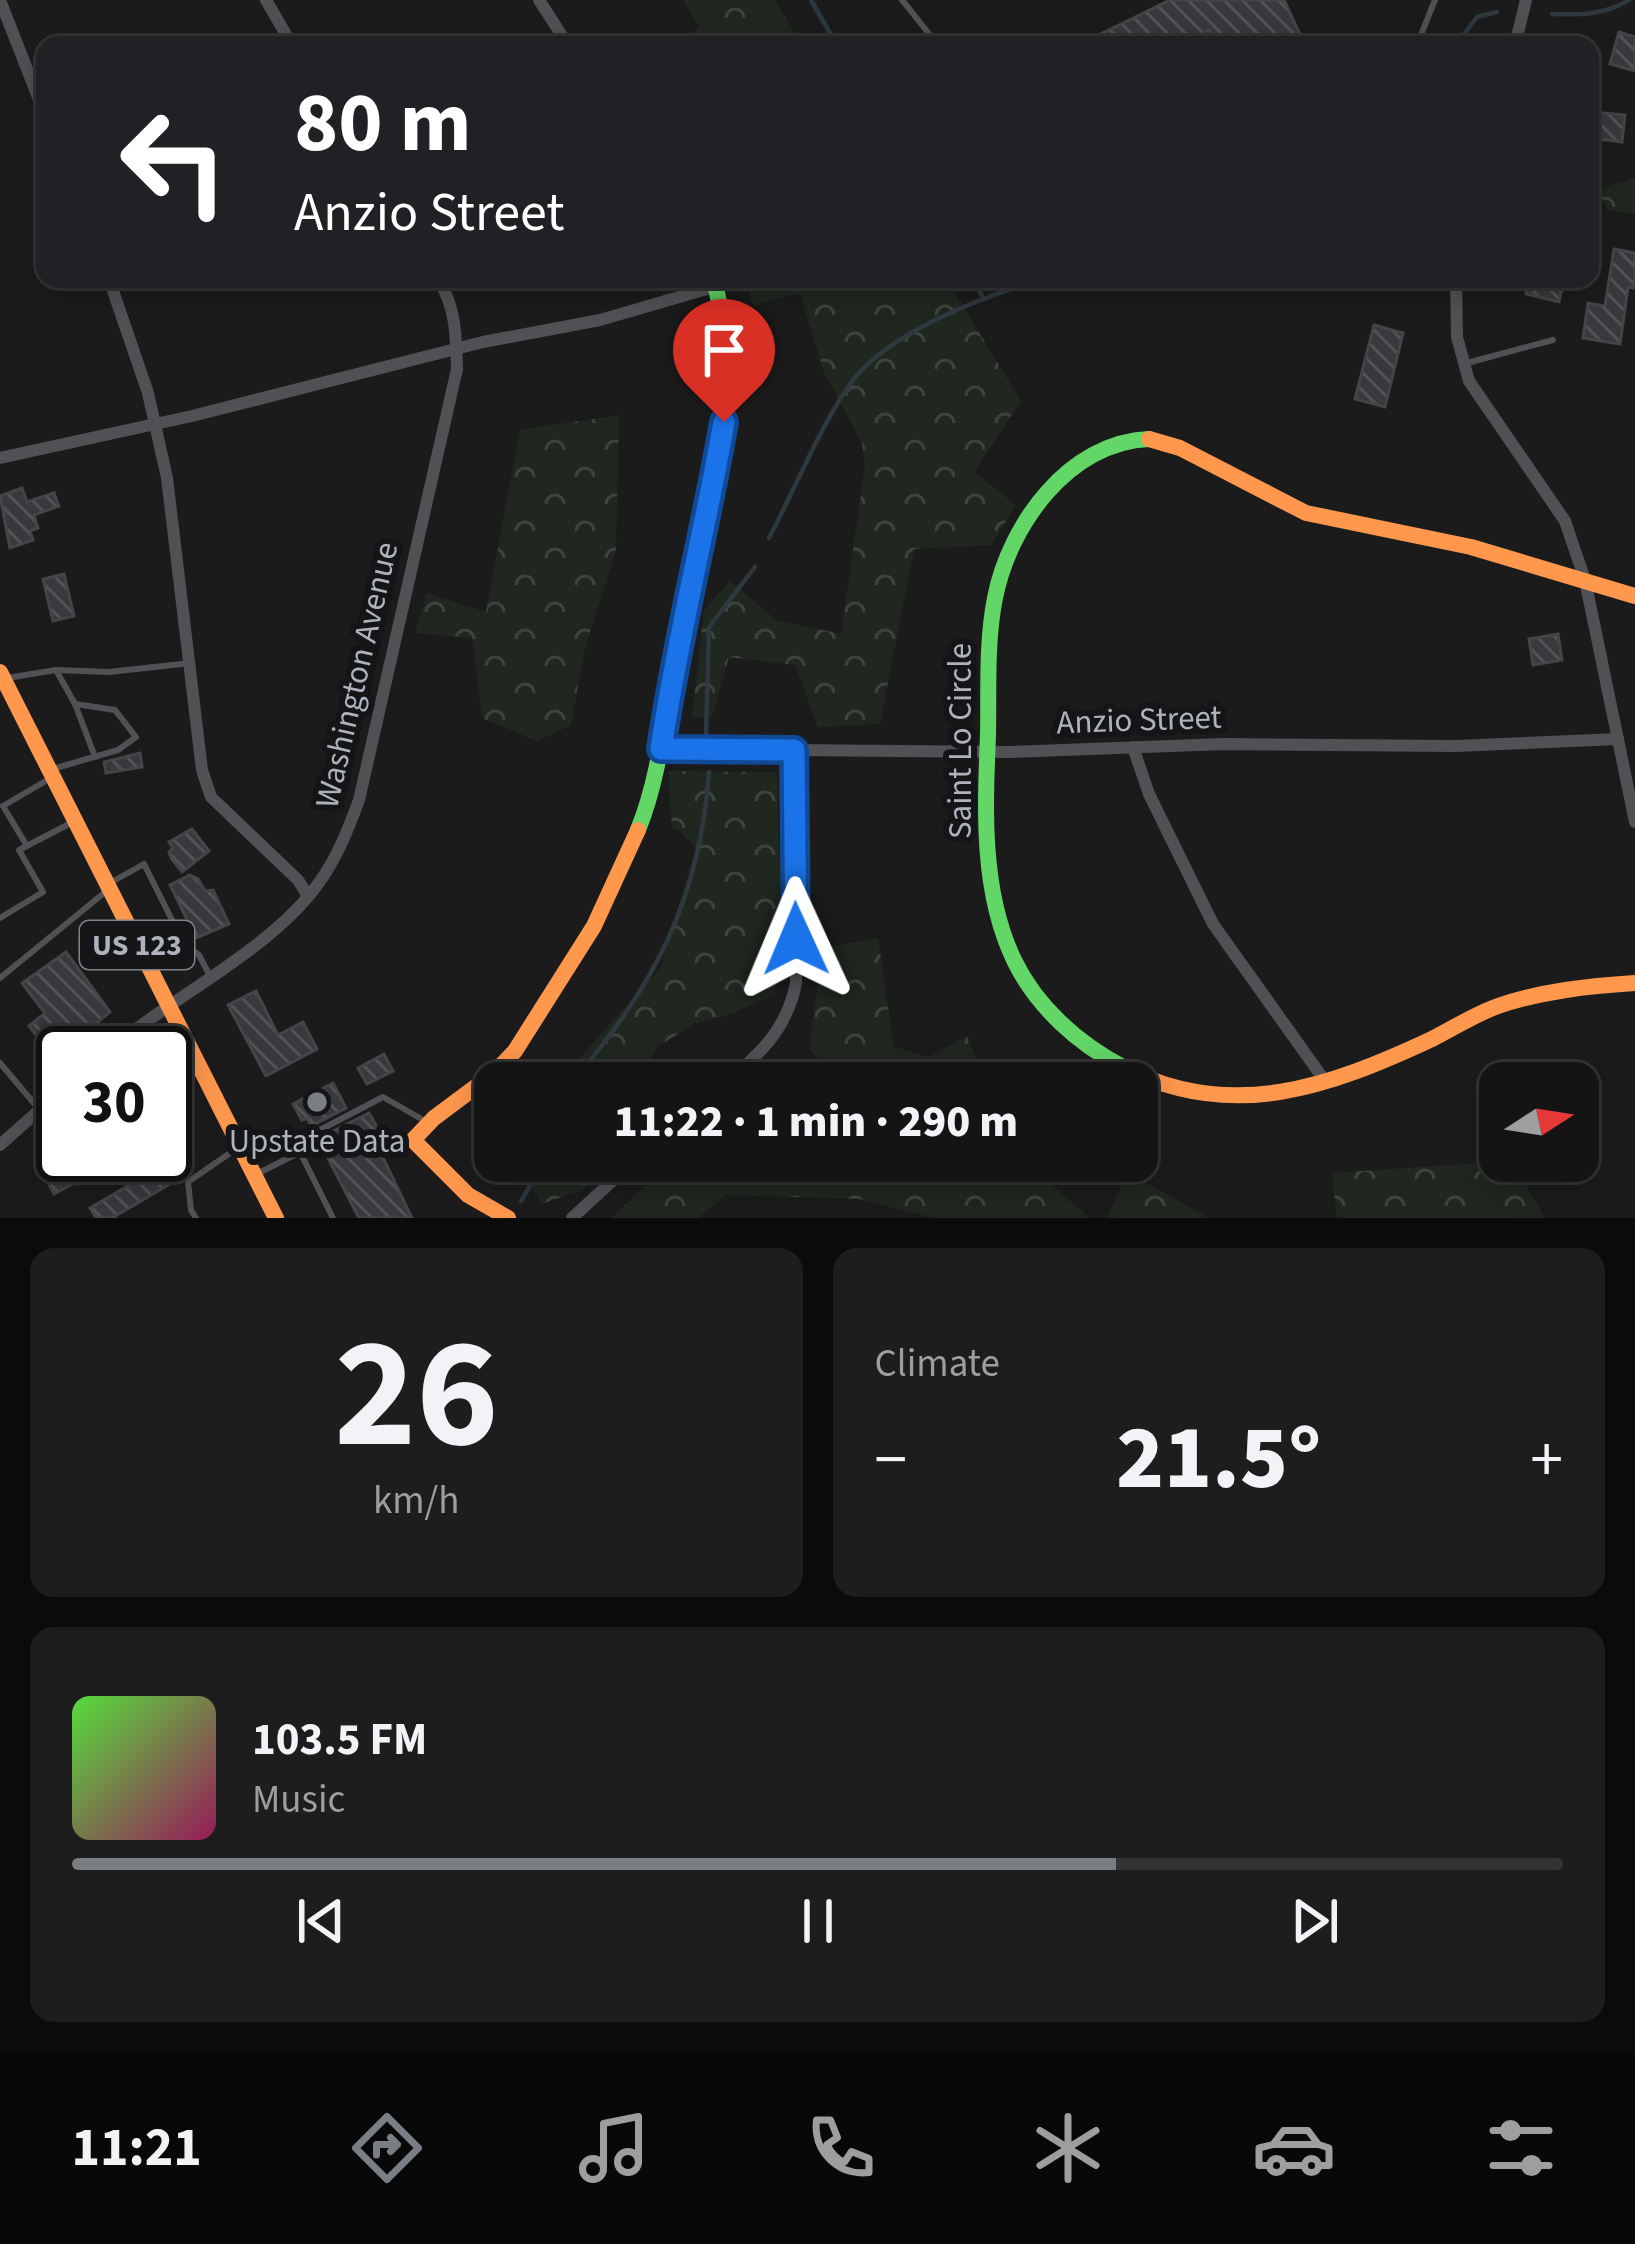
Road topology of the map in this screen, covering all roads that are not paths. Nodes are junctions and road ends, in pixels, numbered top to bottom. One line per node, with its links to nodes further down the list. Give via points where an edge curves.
1 (0, 0): 12 (street)
2 (266, 0): 7 (street)
3 (539, 0): 8 (street)
4 (902, 0): 9 (lane)
5 (1435, 0): 10 (lane)
6 (1527, 3): 11 (street)
7 (287, 36)
8 (562, 36)
9 (931, 36)
10 (1421, 36)
11 (1518, 36)
12 (36, 93)
13 (112, 288): 21 (street)
14 (444, 288): 19 (street, Washington Avenue)
15 (697, 288): 19 (street, via 600,320)
16 (716, 288): 31 (main road, via 725,323 724,422)
17 (1456, 288): 20 (street)
18 (1553, 340): 20 (lane)
19 (457, 348): 21 (street); 41 (street, Washington Avenue, via 358,800 345,839)
20 (1463, 363): 23 (street, via 1565,520)
21 (157, 424): 22 (street); 25 (street)
22 (0, 458)
23 (1585, 580): 24 (main road, Saint Lo Circle); 29 (street); 33 (main road, Saint Lo Circle, via 1294,509 1181,446 1144,439 1104,450 1036,506 998,584)
24 (1635, 596)
25 (191, 662): 26 (lane); 41 (street, via 211,797)
26 (56, 670): 27 (lane); 28 (lane)
27 (2, 675): 35 (main road, US 123)
28 (75, 704): 34 (lane); 34 (lane, via 115,710 136,737)
29 (1618, 739): 30 (street, Anzio Street); 38 (street)
30 (1133, 747): 33 (street, Anzio Street); 50 (street, via 1213,924)
31 (661, 749): 32 (street, Anzio Street); 53 (main road, via 618,877 546,1004 503,1065)
32 (794, 750): 33 (street, Anzio Street); 48 (street, via 796,983 777,1036)
33 (985, 752): 50 (main road, Saint Lo Circle, via 1001,922 1013,960 1059,1019 1097,1051 1193,1094 1248,1097)
34 (95, 757): 35 (lane)
35 (50, 773): 36 (lane); 37 (main road, US 123)
36 (3, 806): 39 (lane)
37 (74, 821): 39 (lane); 40 (main road, US 123)
38 (1635, 822)
39 (27, 846): 42 (lane, via 19,850 43,892)
40 (107, 888): 43 (lane, via 144,864); 44 (lane); 46 (main road, US 123)
41 (308, 896): 43 (street, Washington Avenue)
42 (0, 918)
43 (210, 976): 46 (street, Washington Avenue)
44 (0, 978)
45 (1635, 983): 50 (main road, Saint Lo Circle, via 1497,1006)
46 (168, 1007): 47 (street, Washington Avenue); 55 (main road, US 123)
47 (142, 1026)
48 (749, 1062)
49 (0, 1063): 51 (lane)
50 (1325, 1081)
51 (36, 1106)
52 (36, 1110): 54 (street)
53 (427, 1122): 56 (lane, via 383,1097 295,1143); 59 (main road, via 413,1139)
54 (0, 1145)
55 (239, 1147): 57 (main road, US 123); 60 (lane, via 188,1182)
56 (300, 1152): 57 (lane); 62 (lane)
57 (254, 1175): 61 (main road, US 123)
58 (611, 1182): 63 (street)
59 (497, 1216)
60 (196, 1218)
61 (276, 1218)
62 (333, 1218)
63 (572, 1218)

